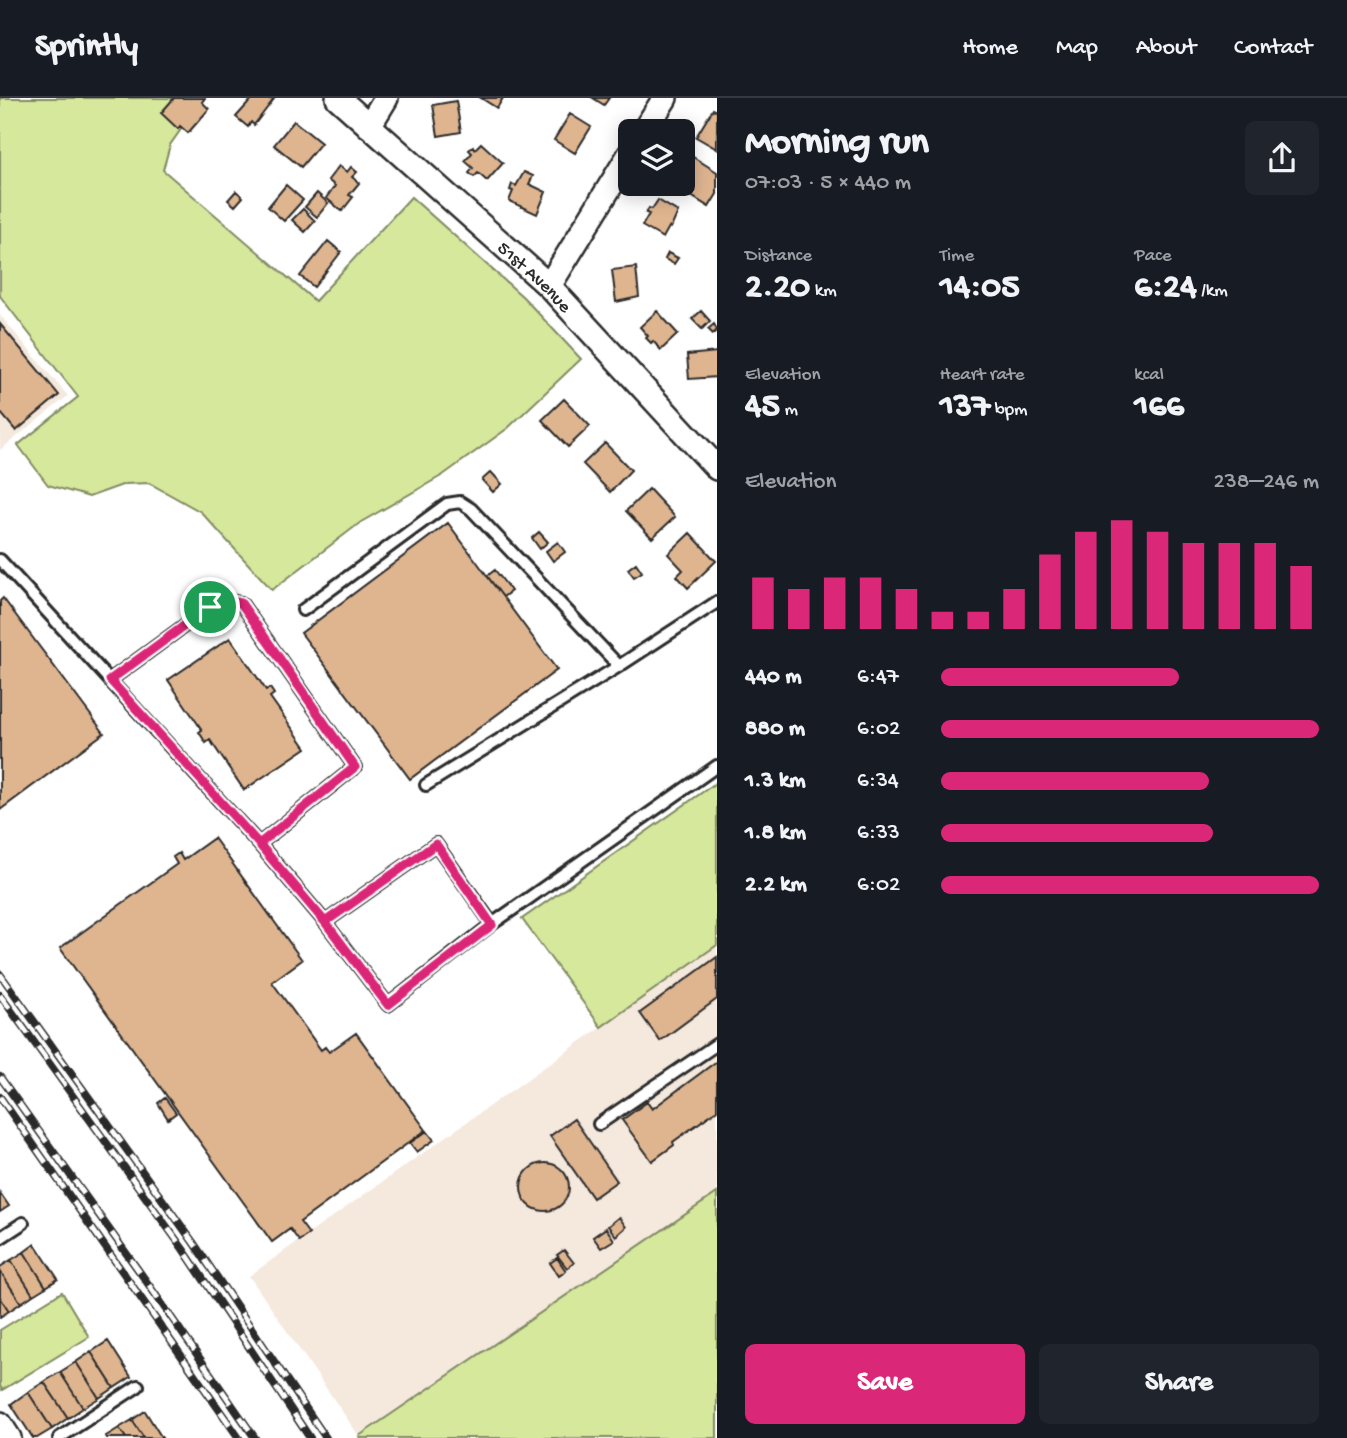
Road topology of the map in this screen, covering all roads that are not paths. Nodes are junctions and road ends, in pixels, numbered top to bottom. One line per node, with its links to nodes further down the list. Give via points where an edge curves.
1 (338, 98): 5 (street, 51st Avenue)
2 (386, 98): 5 (street)
3 (665, 98): 4 (street)
4 (652, 119)
5 (369, 126): 7 (street, 51st Avenue)
6 (618, 174): 7 (street)
7 (549, 286): 8 (street, 51st Avenue)
8 (717, 468)
9 (0, 560): 13 (lane)
10 (717, 602): 12 (lane)
11 (303, 610): 12 (lane, via 447,504 460,502)
12 (619, 666): 15 (lane)
13 (110, 680): 16 (lane); 16 (lane, via 210,607 225,600 241,603 355,767)
14 (717, 766): 18 (lane)
15 (426, 785)
16 (259, 844): 17 (lane)
17 (325, 922): 18 (lane, via 436,844); 18 (lane, via 388,1005)
18 (492, 925)
19 (717, 1044): 20 (lane)
20 (598, 1124)
21 (23, 1223): 22 (lane)
22 (0, 1238)
23 (138, 1386): 26 (lane)
24 (0, 1424): 25 (street)
25 (9, 1438)
26 (59, 1438)

